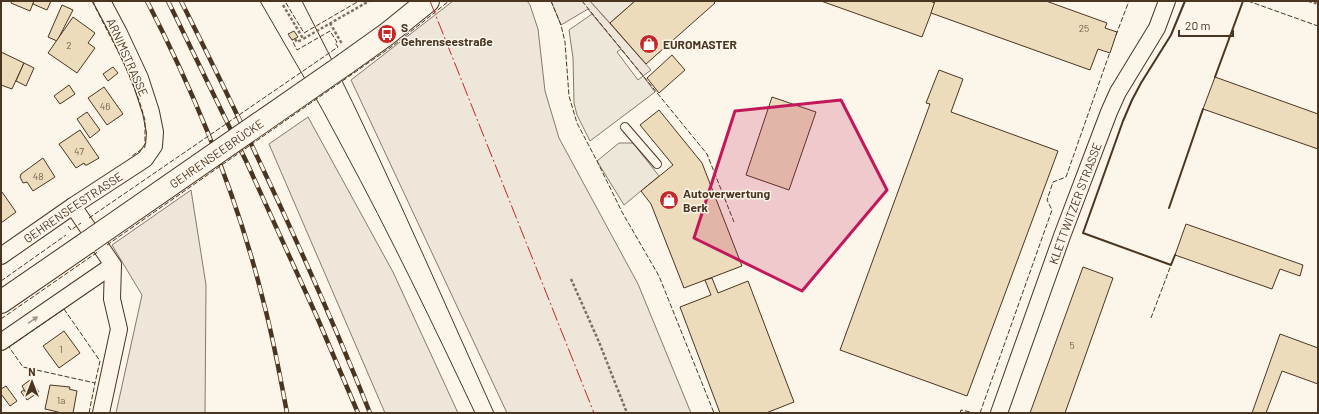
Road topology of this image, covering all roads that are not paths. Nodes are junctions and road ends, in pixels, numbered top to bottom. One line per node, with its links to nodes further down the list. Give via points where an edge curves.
1 (102, 1): 5 (street, ARNIMSTRASSE, via 140,78 151,112 155,132 154,146)
2 (428, 1): 10 (main road, GEHRENSEEBRÜCKE, bridge, via 345,64)
3 (1167, 1): 13 (street, KLETTWITZER STRASSE, via 1157,28 1118,92 1109,112)
4 (625, 127): 6 (lane)
5 (145, 159): 7 (street, GEHRENSEESTRASSE)
6 (657, 164)
7 (73, 206): 8 (street, GEHRENSEESTRASSE); 9 (street)
8 (1, 256)
9 (113, 265): 11 (street, one-way to 9); 12 (street, via 112,299 119,329)
10 (1, 302)
11 (1, 342)
12 (101, 413)
13 (999, 413)

